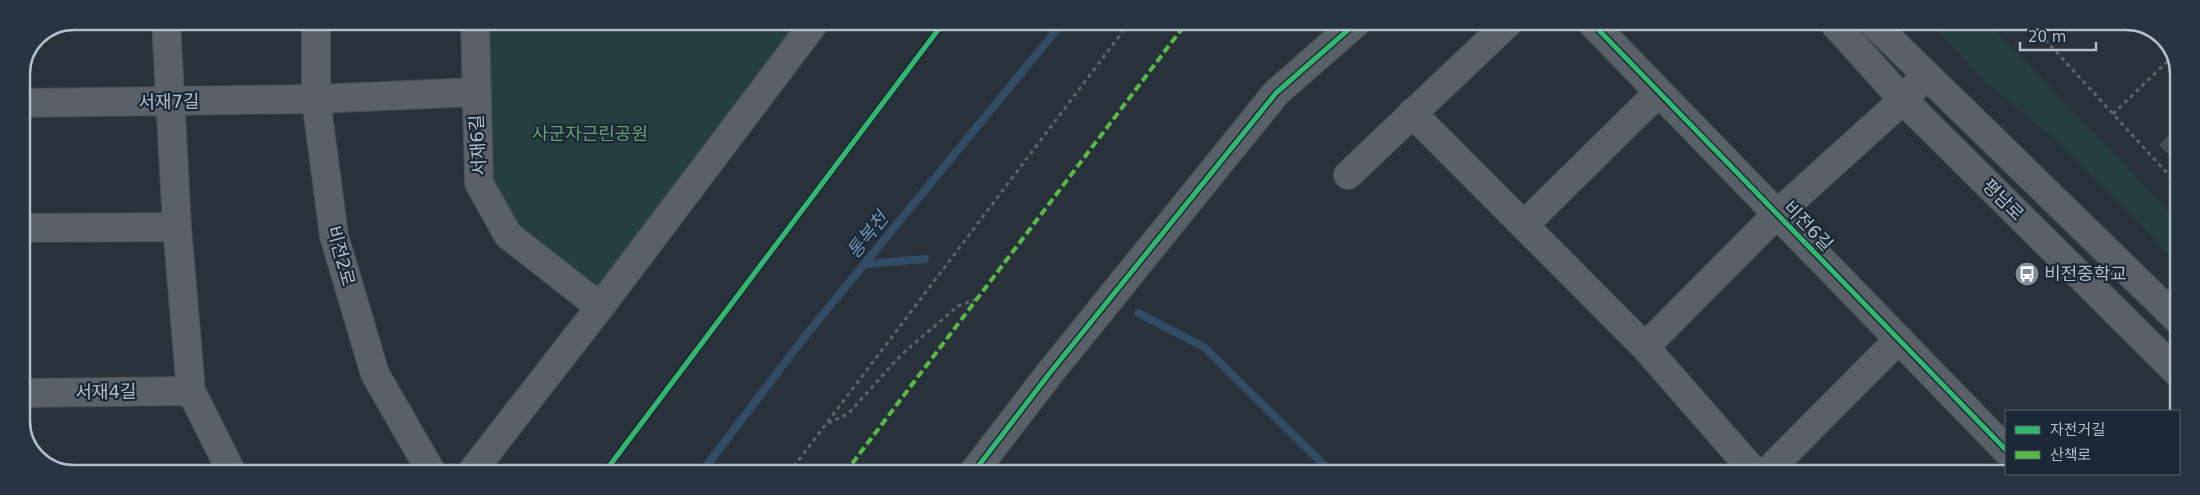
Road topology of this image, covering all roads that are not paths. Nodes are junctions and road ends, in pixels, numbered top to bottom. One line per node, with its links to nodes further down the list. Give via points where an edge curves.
1 (166, 30): 15 (street)
2 (316, 30): 13 (street, 비전2로)
3 (475, 30): 11 (street, 서재6길)
4 (809, 30): 23 (street)
5 (1348, 30): 34 (street, via 1276,93)
6 (1500, 30): 17 (street)
7 (1599, 30): 12 (street, 비전6길)
8 (1839, 30): 14 (street, 평남로)
9 (1880, 30): 10 (street)
10 (1926, 75): 14 (street, 비전6길); 24 (street)
11 (476, 92): 13 (street, 서재7길); 23 (street, 서재6길, via 479,183 508,235)
12 (1659, 92): 19 (street, 비전6길); 20 (street)
13 (316, 99): 15 (street, 서재7길); 32 (street, 비전2로, via 334,236 375,374)
14 (1903, 100): 19 (street, 비전6길); 27 (street, 평남로)
15 (170, 102): 16 (street, 서재7길); 21 (street)
16 (30, 103)
17 (1412, 113): 18 (street); 20 (street)
18 (1348, 175)
19 (1777, 214): 25 (street, 비전6길); 26 (street)
20 (1524, 225): 26 (street)
21 (177, 227): 22 (street); 28 (street)
22 (30, 228)
23 (600, 307): 33 (street)
24 (2170, 312)
25 (1899, 339): 30 (street, 비전6길); 36 (street)
26 (1646, 347): 35 (street)
27 (2170, 365)
28 (191, 391): 29 (street, 서재4길); 31 (street)
29 (30, 393)
30 (2005, 449)
31 (228, 465)
32 (427, 465)
33 (477, 465)
34 (979, 465)
35 (1748, 465)
36 (1774, 465)

